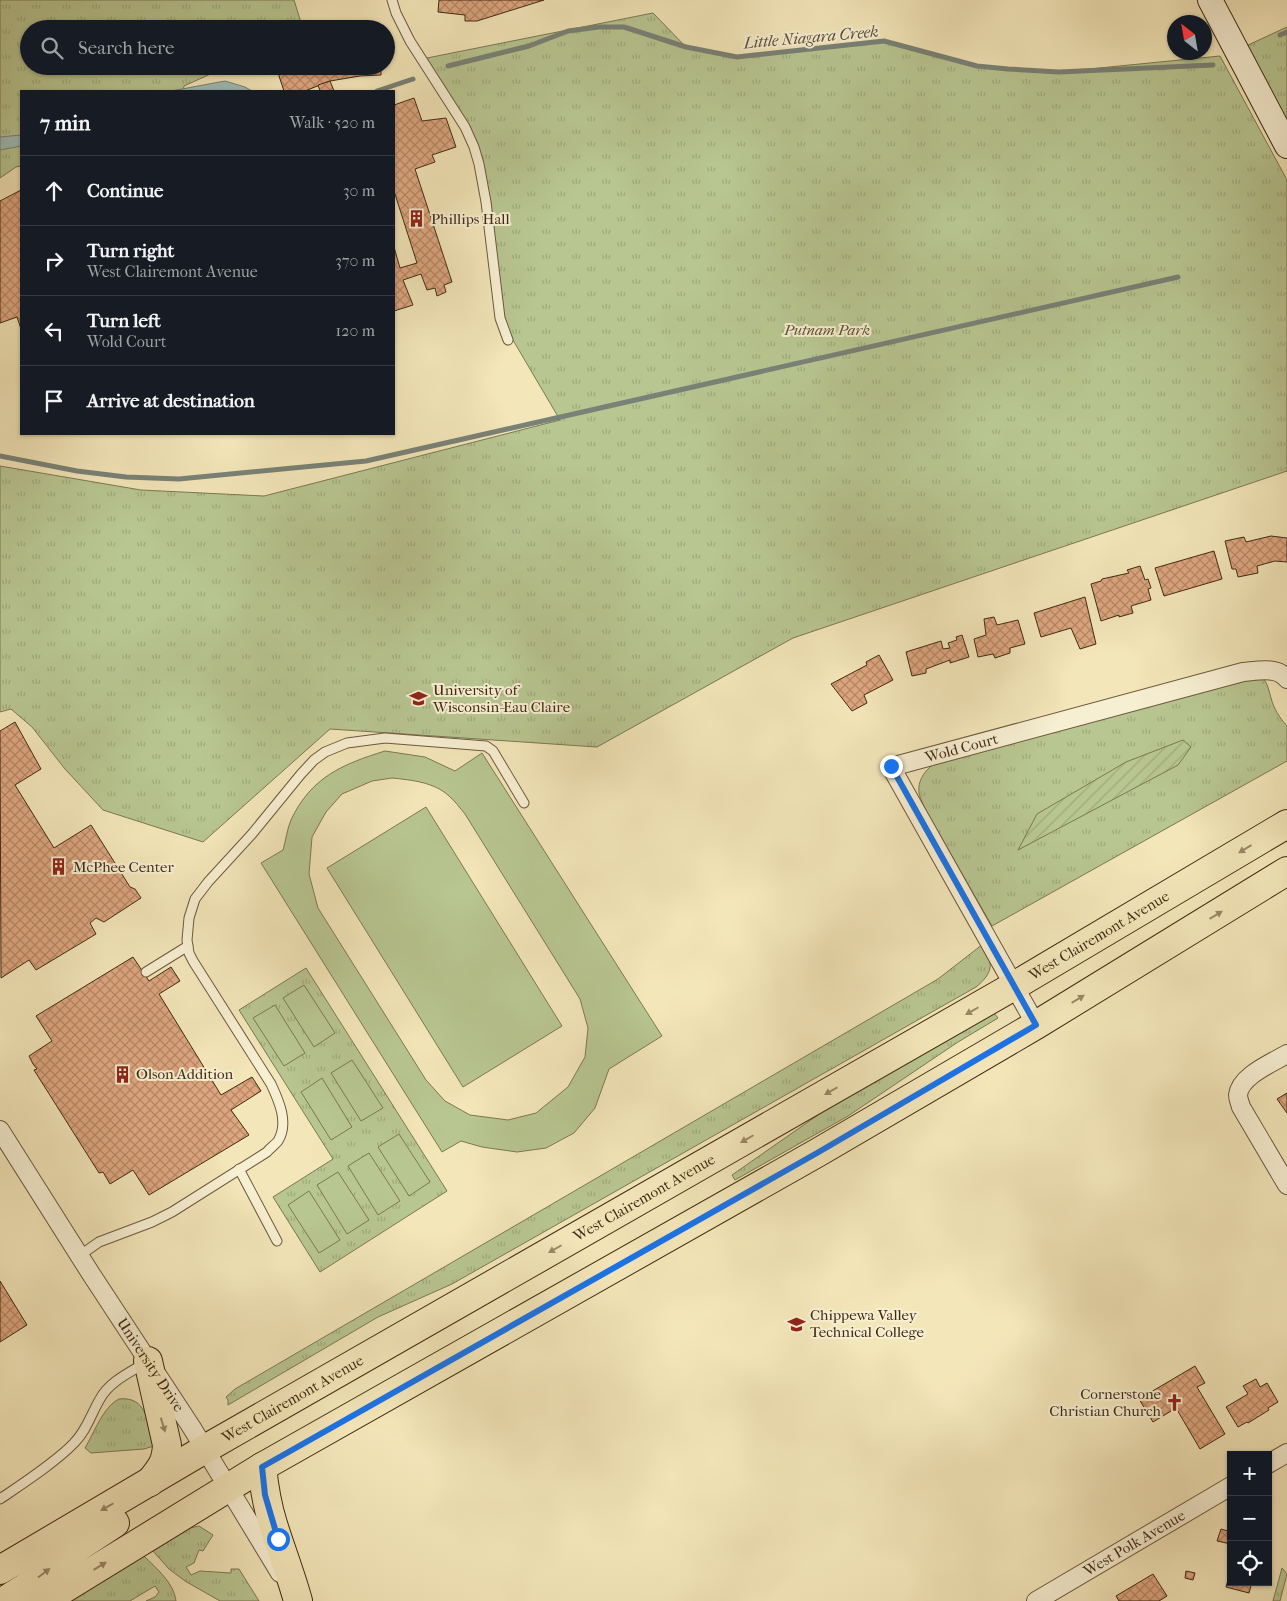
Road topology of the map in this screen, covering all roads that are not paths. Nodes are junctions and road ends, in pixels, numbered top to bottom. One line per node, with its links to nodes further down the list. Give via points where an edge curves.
1 (392, 0): 4 (lane, via 410,41 465,127 474,147 486,202 500,318)
2 (1210, 0): 3 (main road)
3 (1287, 146)
4 (508, 340)
5 (1287, 679): 11 (street, Wold Court, via 1283,674 1268,670 1243,672 891,766)
6 (524, 802): 9 (lane, via 486,746 385,738 347,743 325,752 301,774 195,899 189,918)
7 (1287, 824): 11 (main road, West Clairemont Avenue, one-way to 11)
8 (1287, 871): 12 (main road, one-way to 8)
9 (188, 946): 10 (lane); 15 (lane, via 193,961 271,1084 281,1108 283,1120 278,1141 267,1152)
10 (146, 972)
11 (1014, 986): 12 (street, Wold Court); 20 (main road, West Clairemont Avenue, one-way to 20)
12 (1036, 1025): 23 (main road, via 817,1153)
13 (1287, 1054): 16 (street, via 1247,1078 1238,1096 1241,1107)
14 (0, 1130): 18 (street, University Drive)
15 (239, 1169): 17 (lane); 18 (lane, via 172,1212 99,1242)
16 (1287, 1185)
17 (277, 1241)
18 (79, 1256): 19 (street, University Drive)
19 (148, 1361): 20 (street, University Drive); 24 (main road, one-way to 24, via 167,1445 163,1465); 27 (lane, via 108,1388 75,1442)
20 (205, 1450): 24 (main road, West Clairemont Avenue); 25 (street, University Drive); 29 (main road, one-way to 20, via 101,1532 197,1475)
21 (1287, 1453): 22 (street)
22 (1272, 1462)
23 (262, 1467): 25 (main road); 31 (main road, via 265,1495)
24 (149, 1483): 28 (main road, West Clairemont Avenue, one-way to 28)
25 (228, 1488): 30 (main road, one-way to 25); 31 (street, University Drive)
26 (1227, 1488): 32 (street, West Polk Avenue)
27 (0, 1499)
28 (0, 1570)
29 (4, 1601)
30 (44, 1601)
31 (298, 1601)
32 (1036, 1601)

